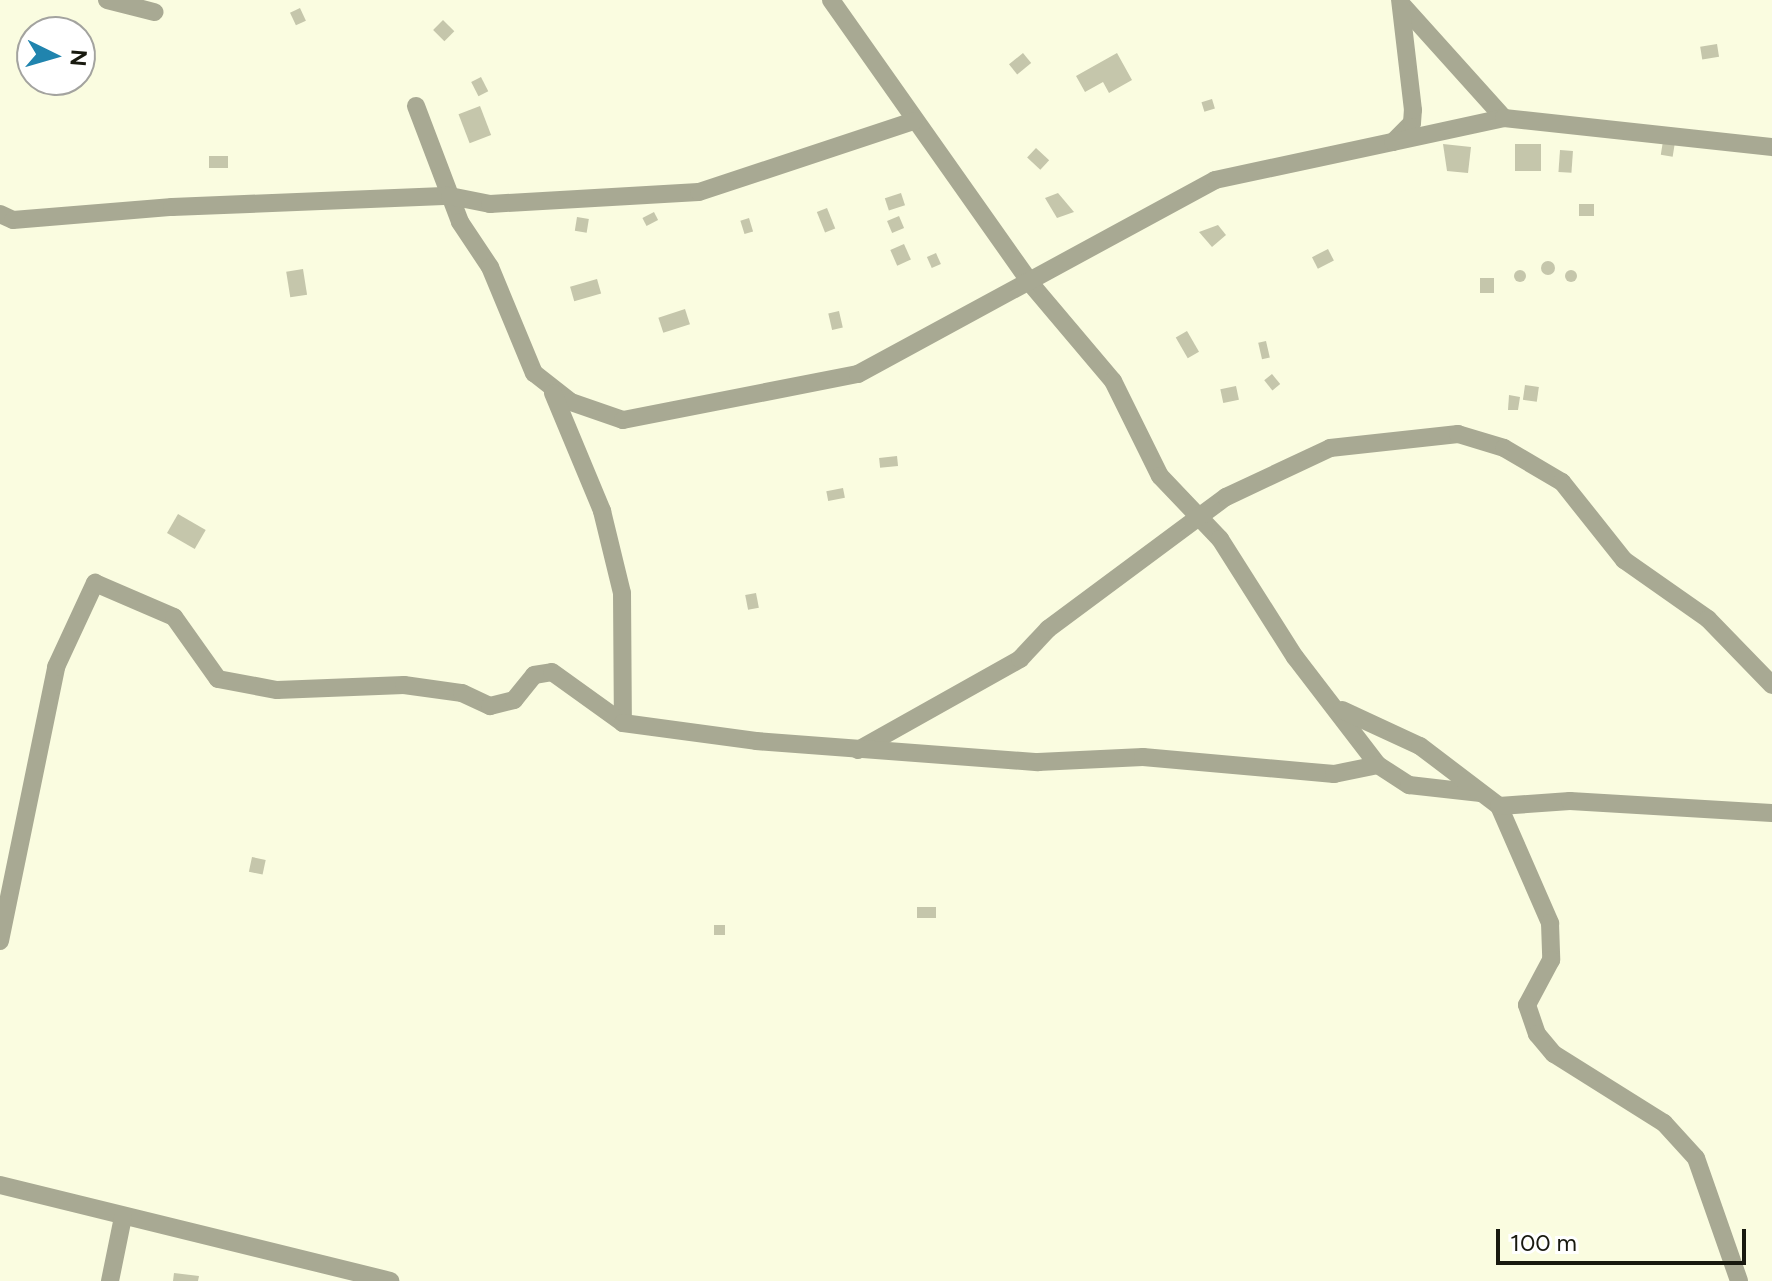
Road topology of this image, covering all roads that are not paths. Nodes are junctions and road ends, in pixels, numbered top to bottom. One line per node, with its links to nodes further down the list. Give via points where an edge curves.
1 (107, 0): 4 (street)
2 (831, 0): 7 (street)
3 (1401, 2): 6 (street); 8 (street, via 1413,110 1412,123)
4 (154, 12)
5 (416, 106): 10 (street)
6 (1504, 118): 8 (street); 9 (street)
7 (914, 121): 10 (street, via 699,192 490,204); 12 (street)
8 (1393, 142): 12 (street, via 1215,180)
9 (1772, 147)
10 (450, 196): 11 (street, via 54,219); 13 (street, via 490,267 534,373)
11 (0, 214)
12 (1031, 284): 13 (street, via 842,380 623,420 596,415); 14 (street, via 1095,355 1142,450)
13 (552, 390): 17 (street, via 602,511 622,593)
14 (1195, 514): 15 (street, via 1330,448 1475,438 1562,482 1624,560 1708,619); 16 (street, via 1242,569 1295,657); 18 (street, via 1176,536 1048,629 1020,659)
15 (1772, 685)
16 (1342, 710): 19 (street); 20 (street, via 1420,746)
17 (623, 723): 18 (street); 23 (street, via 552,672 534,675 514,700 490,706 462,693 404,685 277,690 218,679 174,617 95,583 56,667)
18 (858, 750): 19 (street, via 1038,762 1143,757 1334,774)
19 (1378, 765): 20 (street, via 1409,785)
20 (1479, 793): 21 (street)
21 (1499, 806): 22 (street, via 1570,801); 28 (street, via 1550,923 1551,960 1527,1005 1537,1034 1554,1054 1664,1123 1696,1158)
22 (1772, 813)
23 (0, 941)
24 (0, 1185): 25 (street)
25 (123, 1217): 26 (street); 27 (street)
26 (110, 1281)
27 (390, 1281)
28 (1739, 1281)

